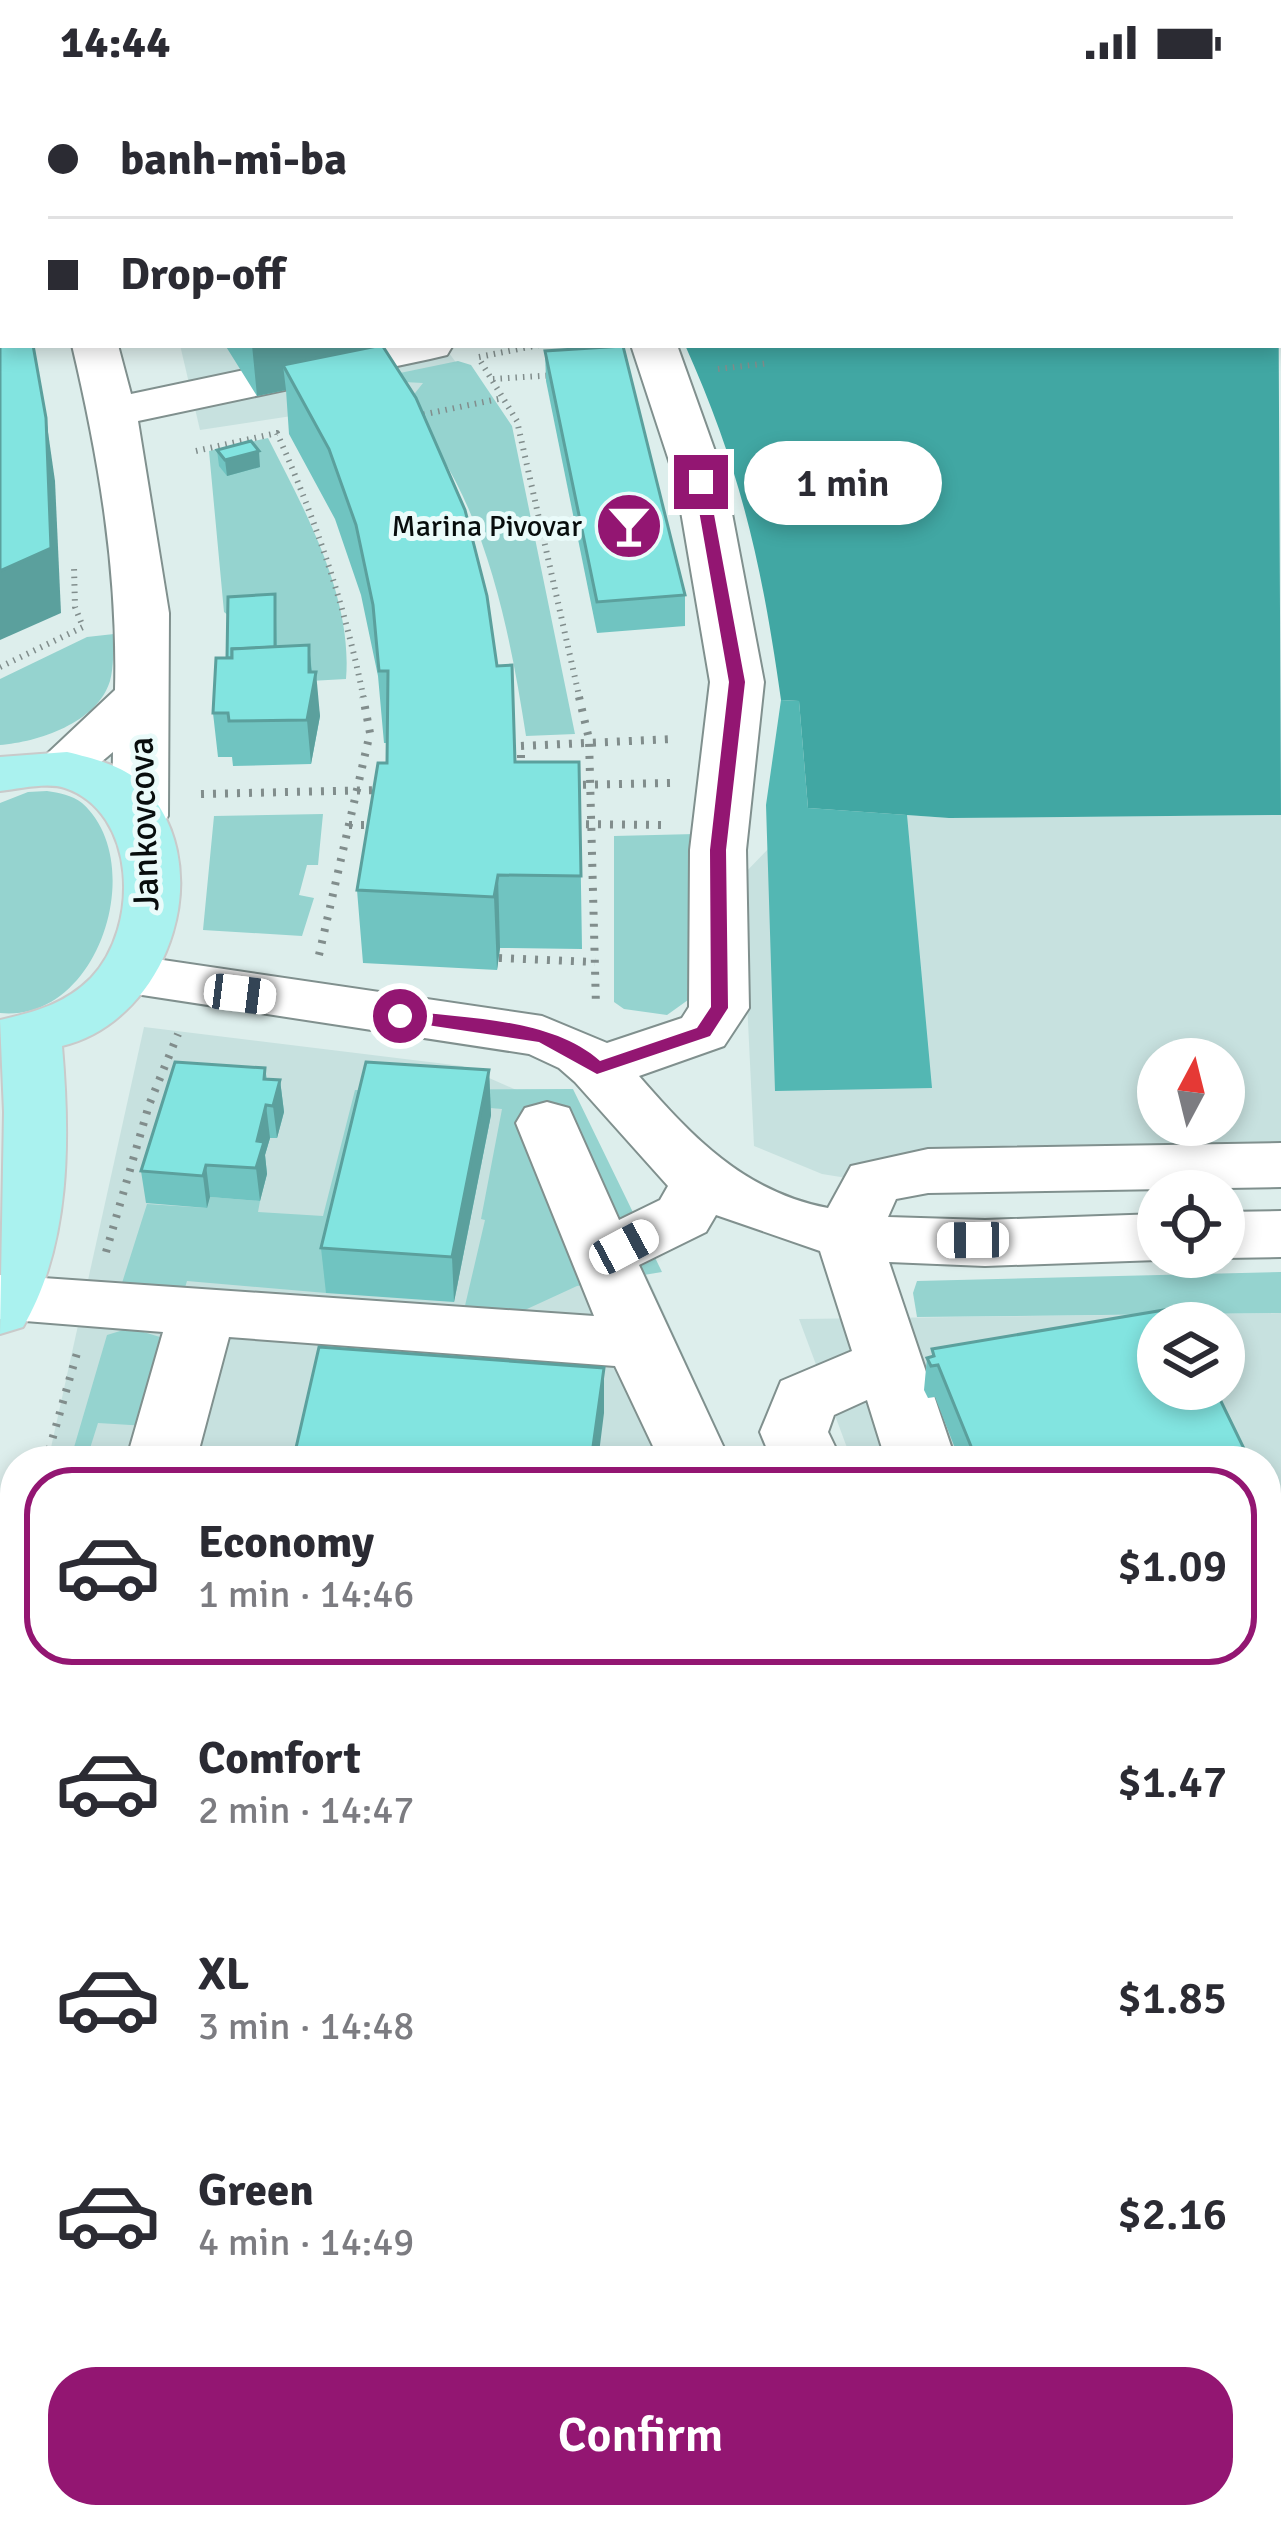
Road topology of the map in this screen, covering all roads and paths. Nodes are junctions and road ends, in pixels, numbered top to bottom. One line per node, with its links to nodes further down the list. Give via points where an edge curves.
1 (96, 348): 13 (street, Jankovcova)
2 (419, 348): 13 (street)
3 (466, 348): 7 (path)
4 (525, 348): 7 (path)
5 (655, 348): 45 (street, via 701,482 737,682 718,850 719,1008 703,1032)
6 (710, 357): 8 (path, via 716,370)
7 (478, 358): 10 (path)
8 (770, 363)
9 (577, 374): 10 (path)
10 (491, 379): 11 (path)
11 (503, 398): 12 (path); 21 (path, via 517,421)
12 (409, 406): 13 (street, via 388,393)
13 (117, 428): 19 (street, Jankovcova, via 143,613)
14 (296, 428): 15 (path)
15 (277, 433): 16 (path); 23 (path, via 347,614)
16 (196, 451)
17 (83, 627): 18 (path)
18 (0, 667)
19 (141, 694): 24 (street, Jankovcova); 33 (street, Jankovcova)
20 (690, 738): 21 (path)
21 (589, 743): 28 (path); 29 (path, via 518,746)
22 (380, 750): 23 (path)
23 (367, 751): 31 (path)
24 (60, 768): 25 (main road); 33 (main road, via 119,790)
25 (0, 774)
26 (683, 783): 28 (path)
27 (567, 785): 28 (path)
28 (590, 785): 36 (path)
29 (522, 787)
30 (392, 789): 31 (path)
31 (357, 790): 32 (path); 37 (path)
32 (201, 794)
33 (140, 816): 41 (main road, Jankovcova, via 152,873 147,931)
34 (392, 824): 37 (path)
35 (568, 824): 36 (path)
36 (591, 824): 38 (path); 40 (path)
37 (349, 825): 42 (path)
38 (680, 825)
39 (499, 958): 40 (path)
40 (595, 962): 45 (path)
41 (129, 974): 42 (street); 44 (main road, Jankovcova, via 101,1008 68,1029)
42 (305, 1002): 45 (street, via 542,1036)
43 (182, 1030): 55 (path, via 149,1105)
44 (15, 1039): 54 (main road, Jankovcova, via 38,1114 36,1176)
45 (597, 1068): 48 (street)
46 (548, 1123): 53 (street)
47 (1281, 1165): 49 (street, via 928,1171 873,1182)
48 (703, 1181): 49 (street, via 769,1212); 53 (street, via 682,1216)
49 (847, 1234): 52 (street, via 927,1242); 58 (street)
50 (1281, 1234): 51 (street)
51 (1245, 1235)
52 (1137, 1237)
53 (602, 1256): 57 (street)
54 (2, 1304): 55 (street)
55 (90, 1305): 56 (street); 59 (path)
56 (202, 1313): 57 (street); 60 (street)
57 (638, 1343): 61 (street)
58 (889, 1362): 62 (street, via 805,1400 794,1432); 63 (street)
59 (50, 1446)
60 (165, 1446)
61 (688, 1446)
62 (800, 1446)
63 (915, 1446)

